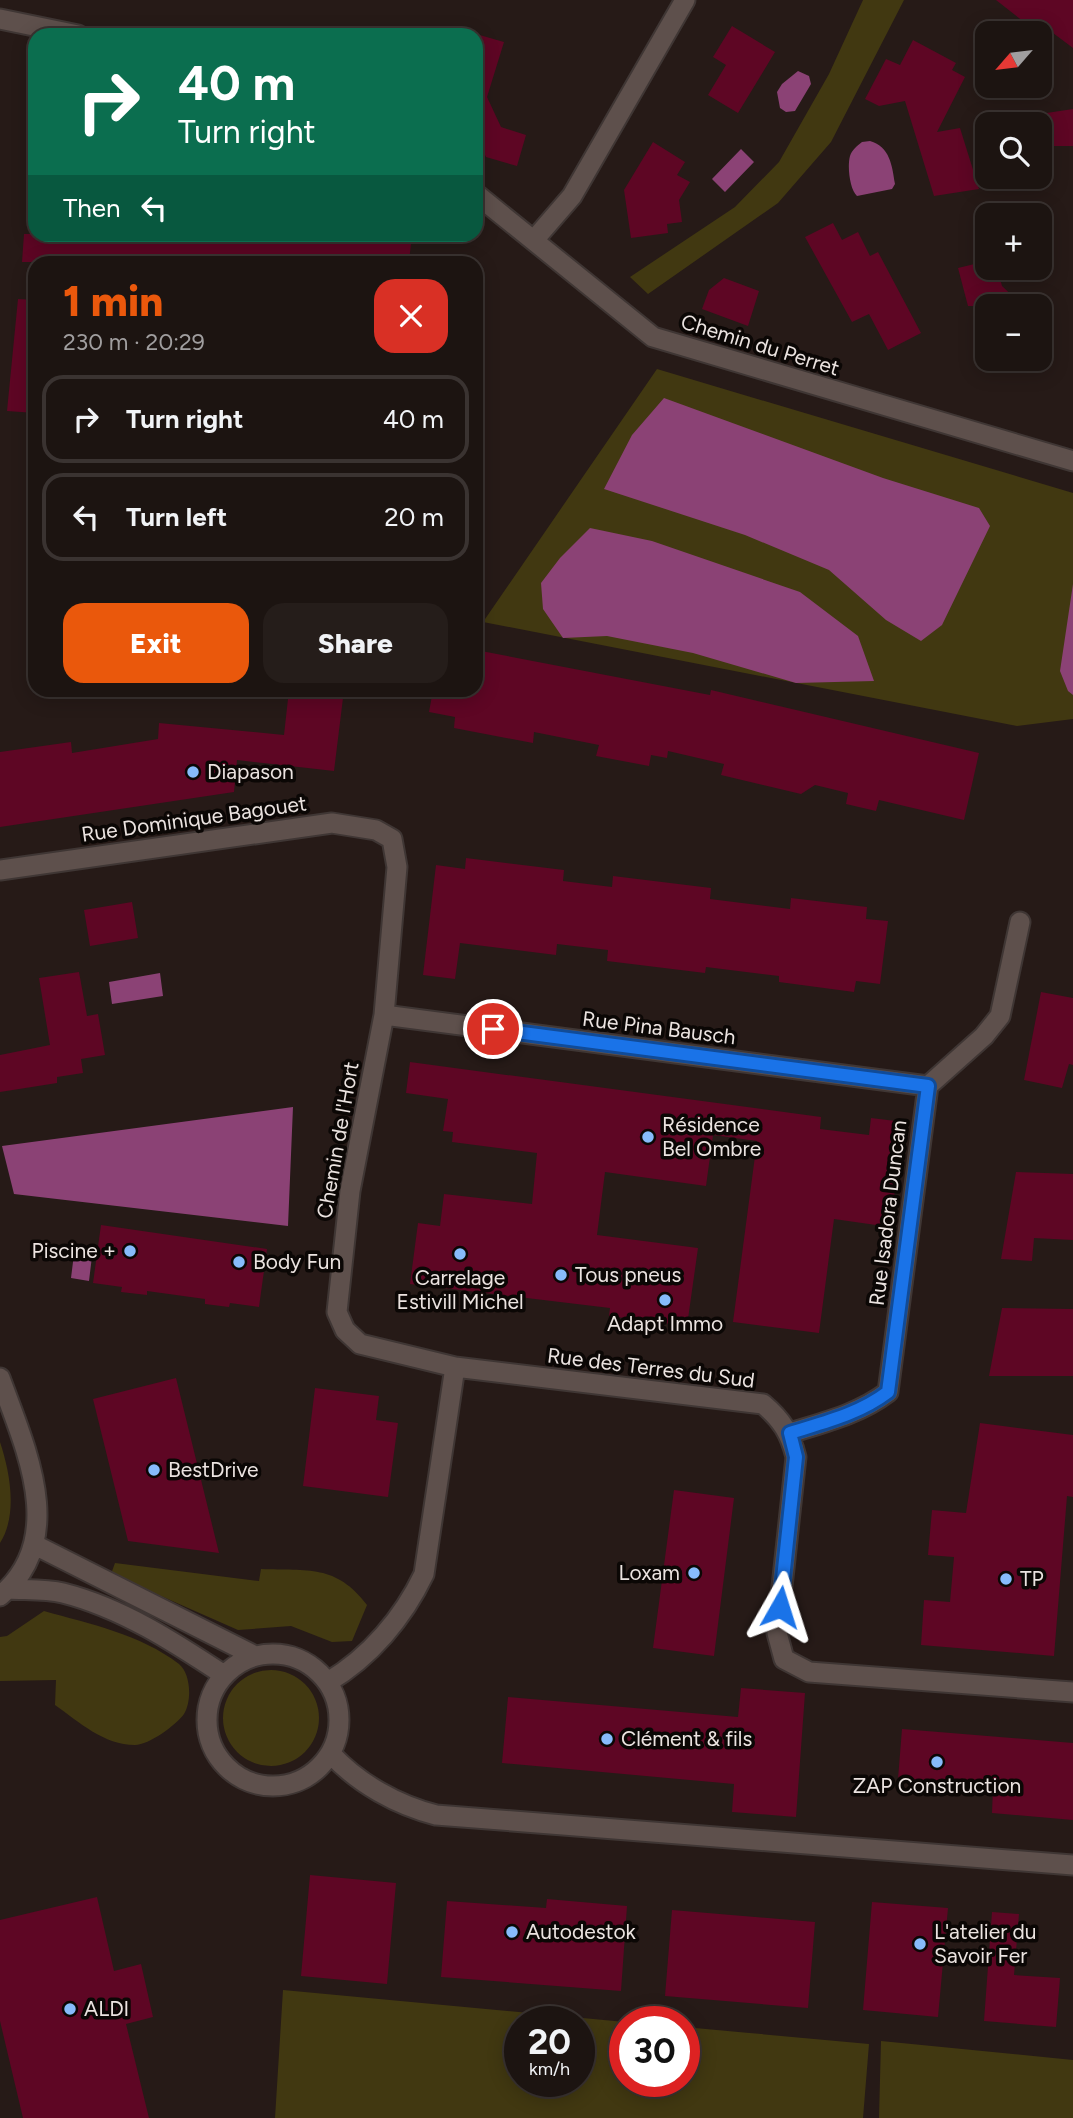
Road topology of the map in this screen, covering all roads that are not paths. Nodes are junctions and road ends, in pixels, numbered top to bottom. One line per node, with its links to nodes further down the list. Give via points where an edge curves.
1 (685, 0): 5 (street, via 572,196)
2 (0, 19): 3 (street)
3 (44, 28)
4 (483, 200): 5 (street, Chemin du Perret)
5 (534, 240): 6 (street, Chemin du Perret, via 653,337)
6 (1073, 461)
7 (391, 839): 8 (street, Rue Dominique Bagouet, via 376,830 332,822); 10 (street, Chemin de l'Hort, via 397,867)
8 (0, 870)
9 (1020, 922): 11 (street, via 1000,1016)
10 (384, 1015): 11 (street, Rue Pina Bausch); 12 (street, Chemin de l'Hort, via 350,1191 337,1312 345,1330 360,1344)
11 (928, 1086): 14 (street, Rue Isadora Duncan, via 888,1392 850,1415)
12 (455, 1367): 14 (street, Rue des Terres du Sud, via 763,1404); 19 (street, via 424,1574 411,1601 367,1655)
13 (0, 1378): 15 (street, via 31,1465 37,1509)
14 (790, 1433): 20 (street, via 796,1457 777,1633 784,1659 809,1672)
15 (34, 1545): 16 (street, via 27,1567); 17 (street)
16 (4, 1593): 18 (street, via 60,1592 97,1603 173,1641)
17 (254, 1657): 18 (street); 19 (street, via 279,1654 298,1658)
18 (224, 1675): 21 (street, via 212,1693 209,1737 221,1761 240,1778 265,1786 290,1785 313,1773)
19 (328, 1682): 21 (street, via 340,1718)
20 (1073, 1692)
21 (331, 1754): 22 (street, via 347,1772 406,1807 436,1815)
22 (1073, 1865)

